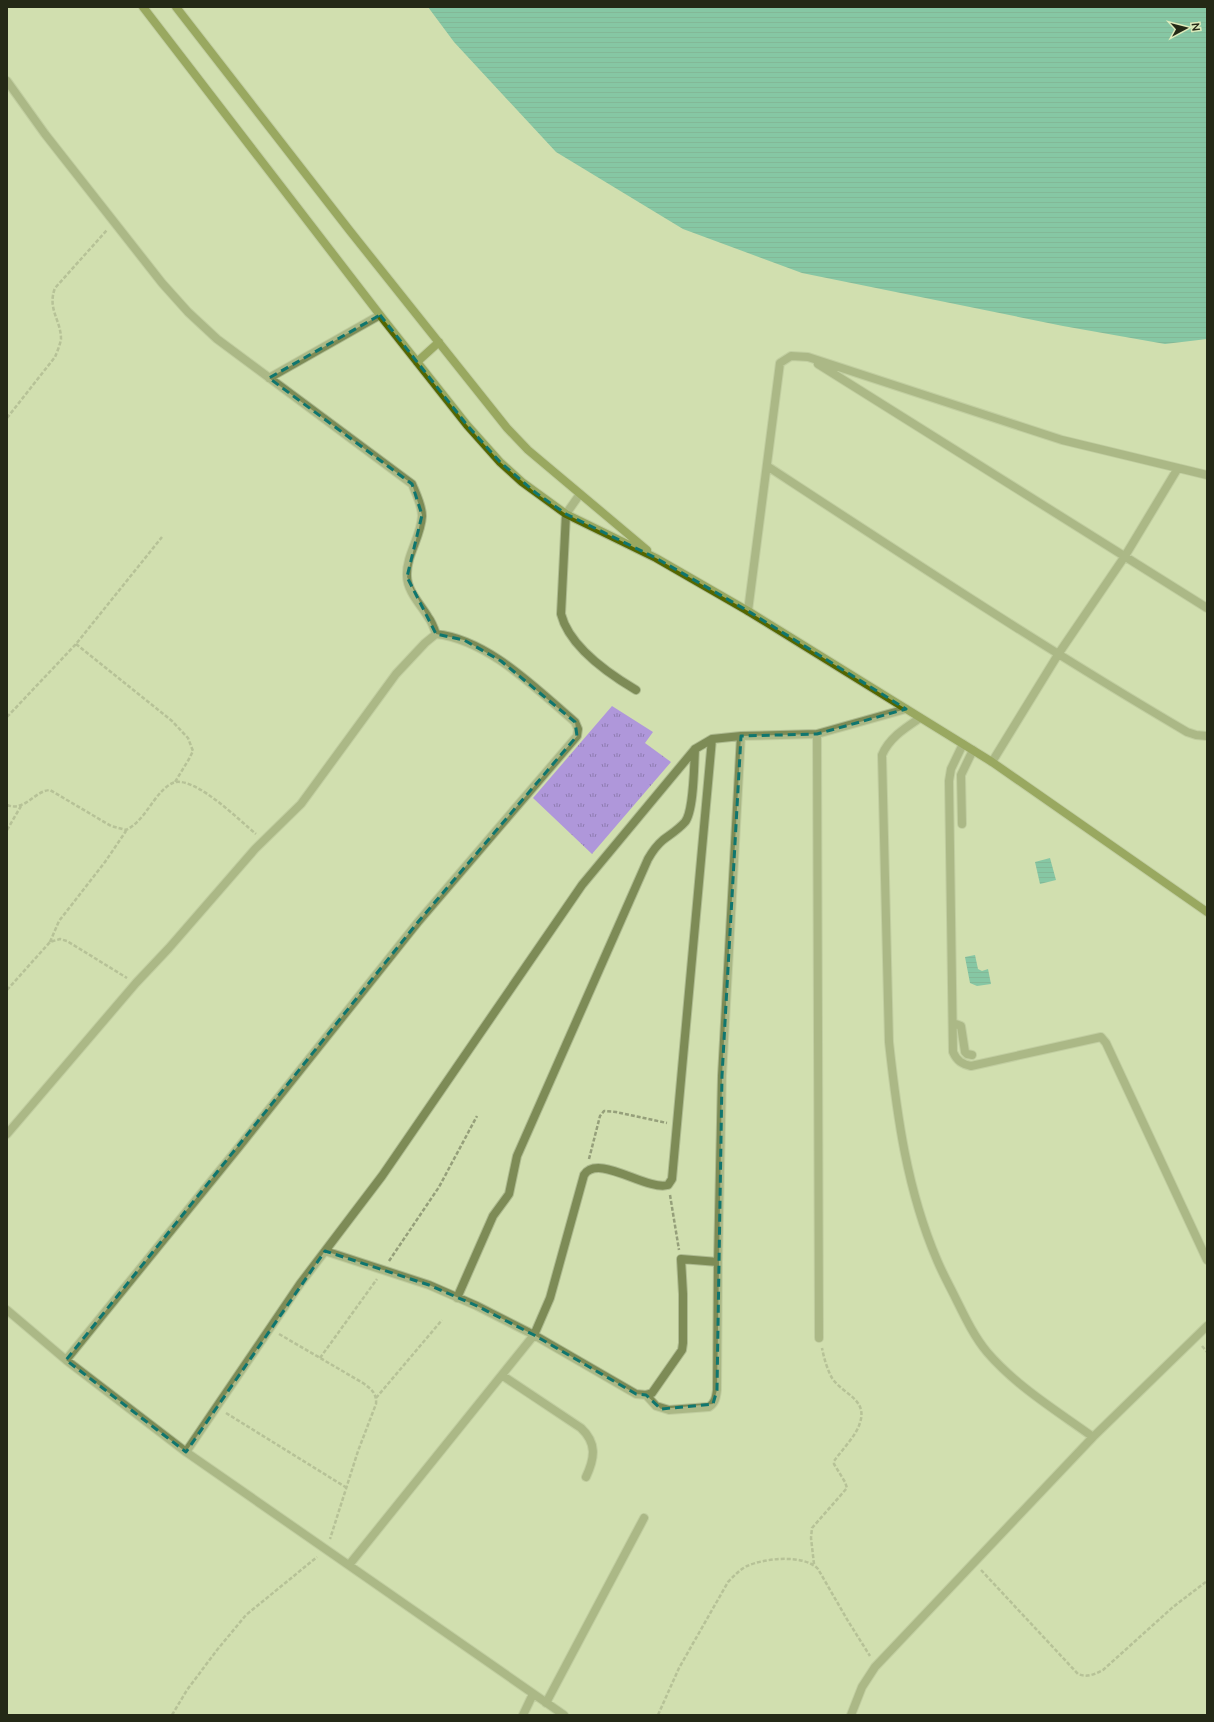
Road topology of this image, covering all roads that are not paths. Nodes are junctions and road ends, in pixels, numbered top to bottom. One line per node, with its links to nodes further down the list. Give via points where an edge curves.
1 (143, 7): 4 (street)
2 (176, 7): 5 (street)
3 (7, 81): 8 (street, via 162,284 217,339)
4 (380, 315): 7 (street); 8 (street)
5 (439, 342): 7 (street); 12 (street, via 512,434)
6 (808, 357): 9 (street, via 791,356 780,363); 10 (street, via 1062,440); 14 (street)
7 (418, 362): 13 (street, via 467,425 500,462 532,490)
8 (269, 378): 18 (street, via 412,484 422,515 408,562 407,577 411,590 430,618)
9 (767, 466): 17 (street); 19 (street)
10 (1178, 468): 11 (street); 14 (street)
11 (1207, 475)
12 (580, 494): 13 (street); 15 (street)
13 (566, 514): 15 (street); 20 (street, via 561,614 564,626 585,652 618,680)
14 (1125, 556): 16 (street); 19 (street)
15 (656, 558): 17 (street)
16 (1207, 608)
17 (748, 611): 21 (street)
18 (436, 634): 35 (street, via 396,674 301,804 264,840 136,983); 44 (street, via 464,640 501,660 575,722 577,736 418,922)
19 (1059, 653): 25 (street, via 1187,732); 30 (street)
20 (636, 690)
21 (906, 709): 22 (street); 23 (street)
22 (920, 718): 27 (street); 47 (street, via 891,740 882,755 889,1042 902,1142 910,1178 937,1259 977,1339 998,1364 1036,1396)
23 (817, 734): 24 (street); 43 (street)
24 (741, 736): 26 (street); 38 (street, via 722,1076)
25 (1207, 736)
26 (712, 738): 28 (street); 42 (street, via 672,1180 668,1185 658,1186 609,1170 596,1168 586,1172 550,1298)
27 (963, 744): 29 (street); 33 (street, via 951,769 949,781)
28 (695, 749): 36 (street, via 582,885 382,1176); 39 (street, via 691,805 686,821 653,850 648,859 517,1156 508,1194 493,1216)
29 (973, 750): 30 (street); 31 (street, via 962,775)
30 (992, 762): 32 (street)
31 (962, 824)
32 (1207, 912)
33 (953, 1023): 34 (street, via 961,1026 965,1052); 37 (street, via 953,1052 960,1062 971,1066 1098,1037 1104,1040)
34 (972, 1055)
35 (7, 1134)
36 (325, 1251): 39 (street, via 429,1285); 48 (street)
37 (1207, 1260)
38 (718, 1262): 46 (street, via 681,1259 684,1343 682,1350 652,1393); 46 (street, via 716,1399 709,1407 668,1410 656,1406)
39 (457, 1298): 42 (street)
40 (7, 1310): 44 (street)
41 (1207, 1326): 47 (street)
42 (534, 1335): 45 (street); 46 (street, via 636,1394)
43 (819, 1338)
44 (66, 1360): 48 (street)
45 (503, 1376): 49 (street, via 588,1435 593,1446 592,1465); 51 (street)
46 (646, 1395)
47 (1093, 1437): 56 (street, via 875,1667 862,1687)
48 (186, 1452): 51 (street)
49 (586, 1477)
50 (644, 1518): 53 (street)
51 (349, 1565): 52 (street)
52 (533, 1694): 53 (street); 54 (street)
53 (546, 1703): 55 (street)
54 (523, 1715)
55 (564, 1715)
56 (851, 1715)

